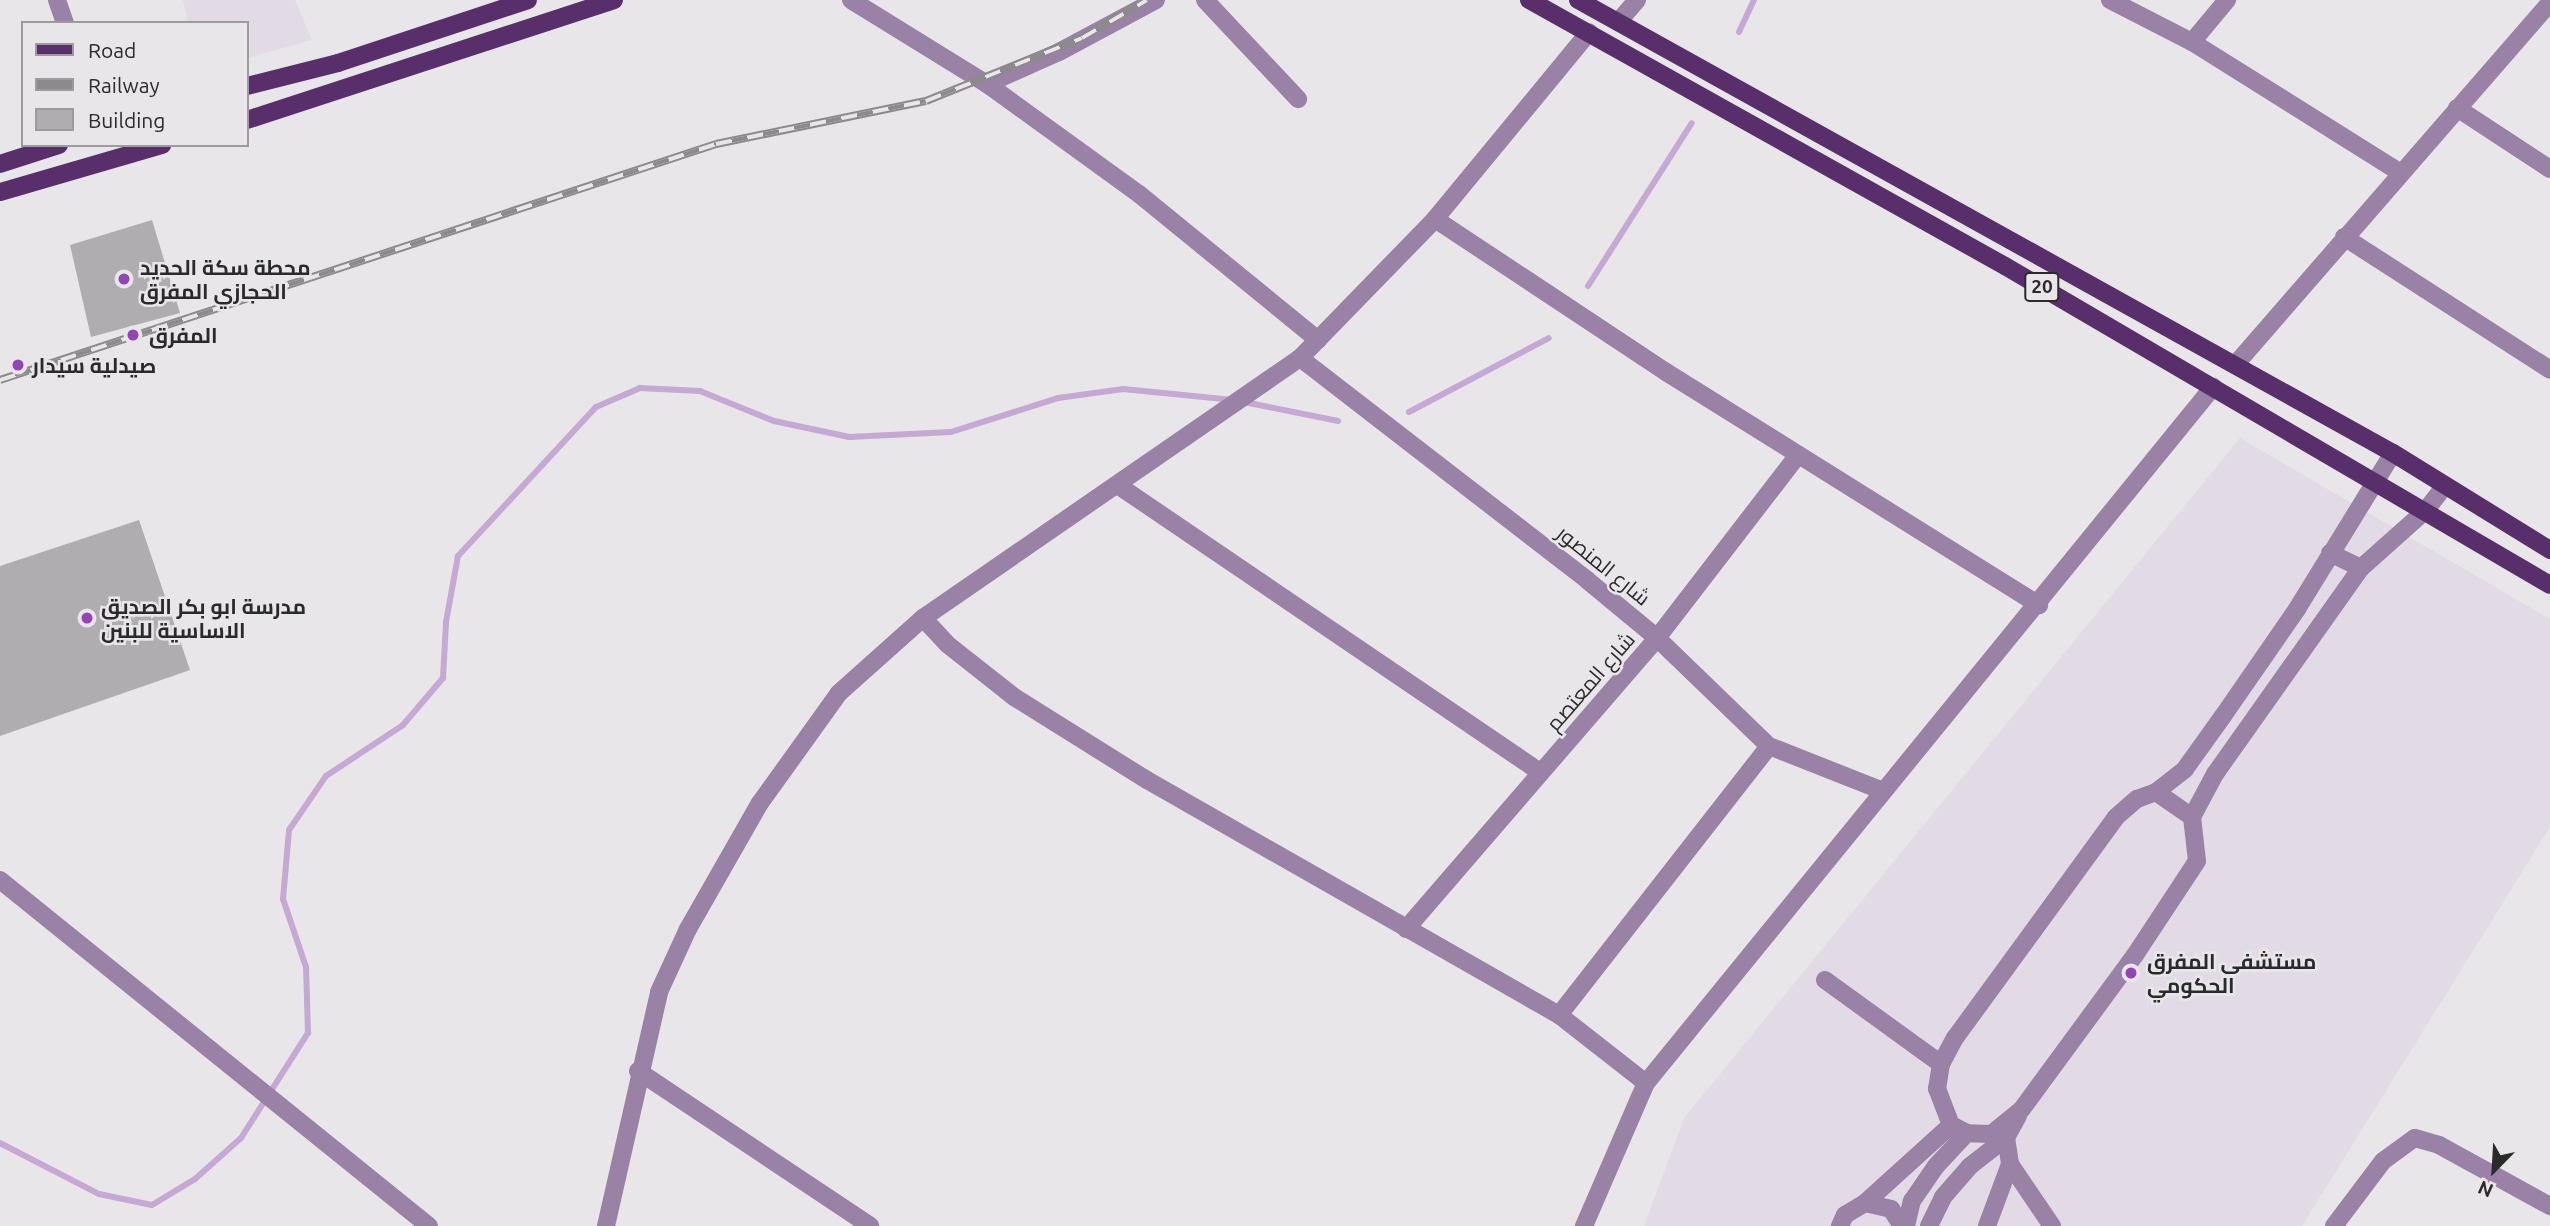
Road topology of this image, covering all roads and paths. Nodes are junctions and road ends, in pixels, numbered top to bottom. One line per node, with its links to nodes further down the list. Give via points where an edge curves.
1 (57, 0): 13 (street)
2 (528, 0): 17 (main road)
3 (614, 0): 20 (main road, via 556,26)
4 (851, 0): 18 (street)
5 (1156, 0): 18 (street)
6 (1205, 0): 21 (street)
7 (1529, 0): 15 (main road, 20)
8 (1578, 0): 14 (main road, 20)
9 (1637, 0): 14 (street)
10 (2110, 0): 16 (street)
11 (2227, 0): 16 (street)
12 (2550, 3): 22 (street)
13 (64, 21)
14 (1618, 22): 35 (main road, 20)
15 (1589, 32): 31 (street); 37 (main road, 20)
16 (2192, 42): 29 (street)
17 (338, 63): 19 (main road); 20 (main road)
18 (987, 84): 33 (street, via 1150,201)
19 (248, 86)
20 (345, 89): 23 (main road)
21 (1298, 99)
22 (2457, 108): 28 (street); 29 (street)
23 (248, 120)
24 (53, 147): 27 (main road)
25 (148, 147): 26 (main road)
26 (112, 152): 30 (main road)
27 (0, 164)
28 (2550, 169)
29 (2399, 172): 32 (street)
30 (0, 192)
31 (1434, 219): 33 (street); 39 (street)
32 (2344, 237): 35 (street); 36 (street)
33 (1318, 340): 34 (street)
34 (1300, 358): 41 (street); 50 (street, شارع المنصور)
35 (2235, 365): 38 (main road, 20)
36 (2550, 370)
37 (2213, 387): 40 (main road, 20); 48 (street)
38 (2393, 453): 40 (street); 42 (main road, 20)
39 (1798, 455): 48 (street); 50 (street, شارع المعتصم)
40 (2375, 480): 43 (main road, 20); 45 (street)
41 (1119, 486): 49 (street); 54 (street)
42 (2445, 486): 43 (street); 44 (main road, 20)
43 (2426, 510): 46 (street); 47 (main road, 20)
44 (2550, 550)
45 (2330, 553): 46 (street); 51 (street)
46 (2361, 568): 52 (street)
47 (2550, 585)
48 (2039, 605): 55 (street)
49 (923, 618): 59 (street, via 947,644 1014,697 1147,780); 63 (street, via 839,693 760,803 676,954 659,992)
50 (1657, 638): 53 (street, شارع المنصور); 54 (street, شارع المعتصم)
51 (2256, 668): 52 (street); 56 (street, via 2185,769)
52 (2278, 681): 57 (street, via 2199,797)
53 (1769, 746): 55 (street, شارع المنصور); 61 (street)
54 (1540, 772): 59 (street, شارع المعتصم)
55 (1884, 791): 64 (street)
56 (2155, 792): 57 (street); 62 (street, via 2116,817)
57 (2192, 817): 65 (street, via 2197,861)
58 (0, 880): 71 (street)
59 (1406, 929): 61 (street)
60 (1825, 980): 62 (street)
61 (1559, 1015): 64 (street)
62 (1941, 1064): 66 (street, via 1937,1089)
63 (638, 1072): 72 (street); 73 (street)
64 (1646, 1083): 74 (street)
65 (2021, 1110): 66 (street, via 1991,1134); 67 (street)
66 (1959, 1129): 69 (street); 76 (street, via 1912,1201)
67 (2006, 1138): 68 (street); 77 (street, via 1970,1166 1942,1197)
68 (2010, 1164): 78 (street); 79 (street)
69 (1865, 1203): 75 (street, via 1845,1215); 76 (street, via 1891,1209)
70 (2550, 1206): 80 (street, via 2438,1144 2415,1138 2383,1161)
71 (429, 1226)
72 (606, 1226)
73 (870, 1226)
74 (1584, 1226)
75 (1840, 1226)
76 (1904, 1226)
77 (1929, 1226)
78 (1987, 1226)
79 (2052, 1226)
80 (2334, 1226)

